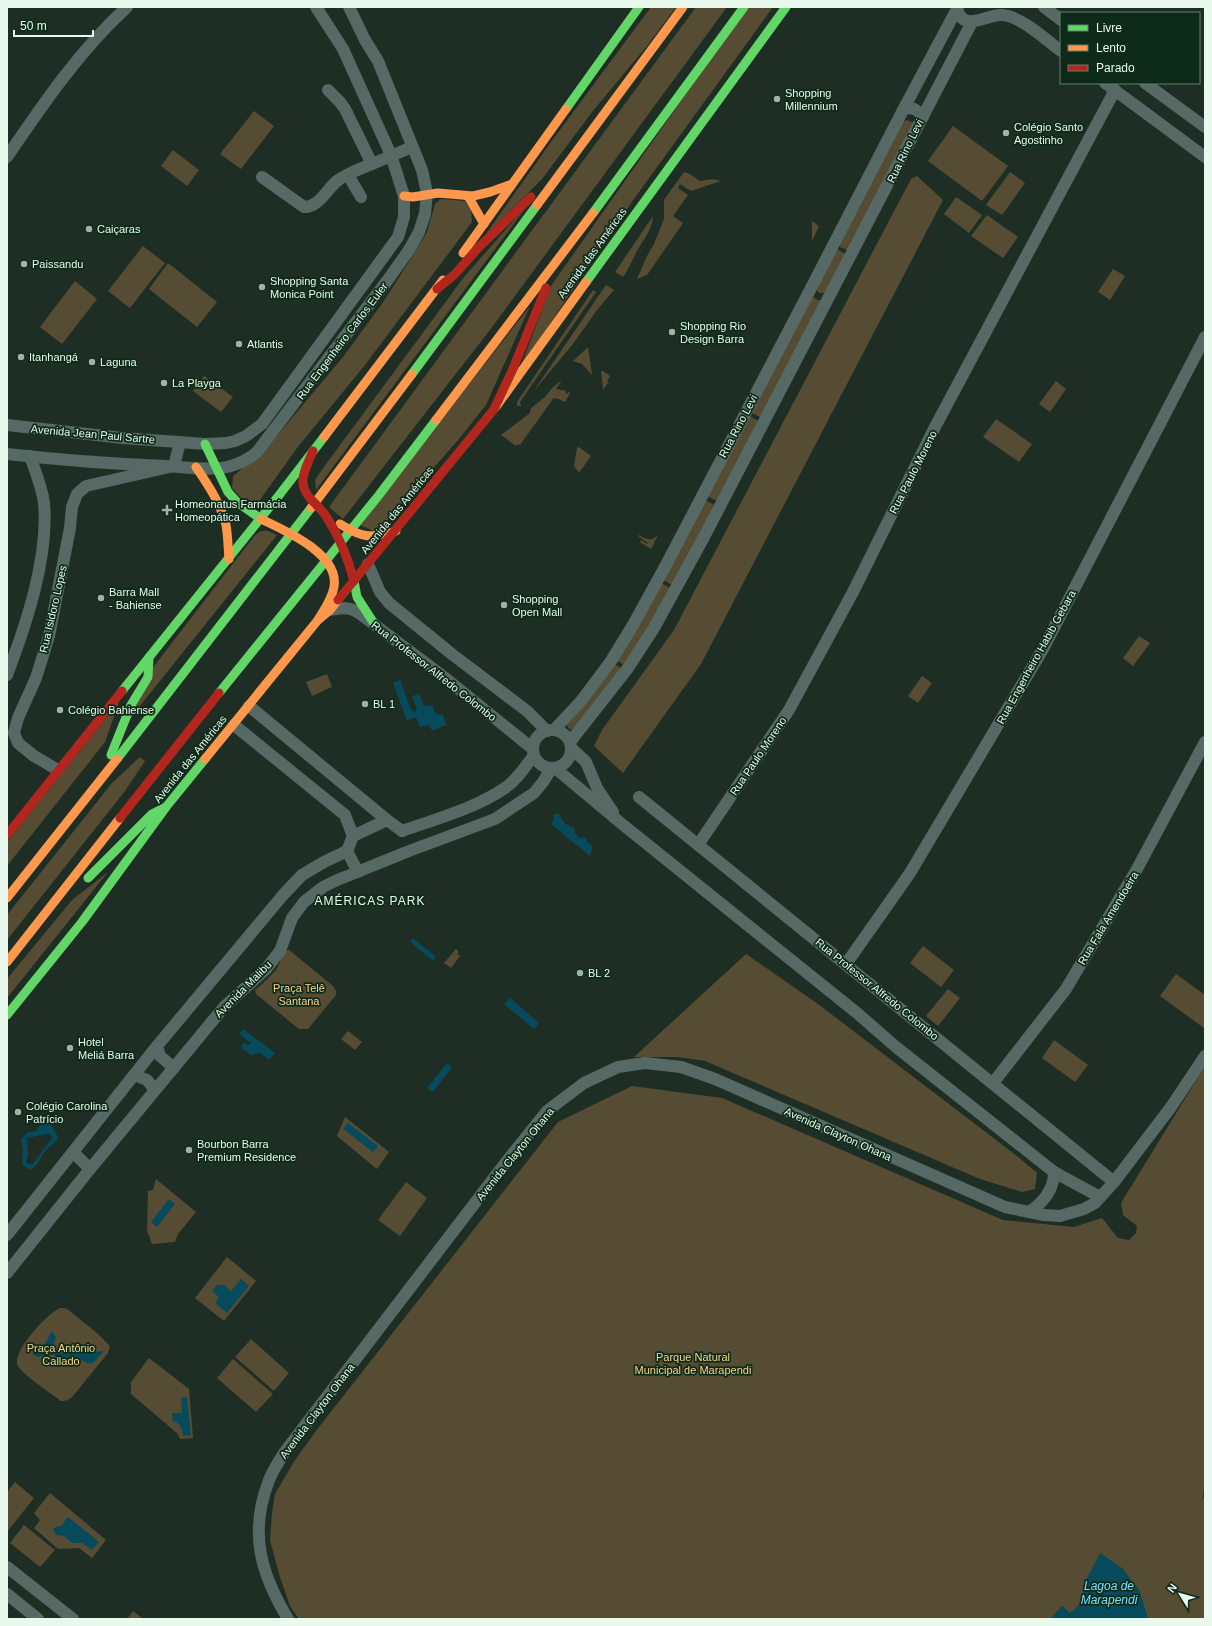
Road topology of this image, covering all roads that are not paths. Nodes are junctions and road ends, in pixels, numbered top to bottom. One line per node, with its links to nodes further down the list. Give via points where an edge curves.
1 (127, 7): 24 (street, via 74,65 40,108)
2 (316, 7): 23 (street, Rua Engenheiro Carlos Euler, via 342,49)
3 (350, 7): 21 (street, Rua Engenheiro Carlos Euler, via 378,61)
4 (639, 7): 29 (main road)
5 (683, 7): 22 (main road)
6 (744, 7): 35 (main road, Avenida das Américas)
7 (786, 7): 40 (main road, Avenida das Américas)
8 (998, 7): 11 (street)
9 (1044, 7): 12 (street)
10 (957, 8): 13 (street, via 963,19); 18 (street)
11 (990, 17): 13 (street); 14 (street, via 1003,15 1016,19)
12 (1060, 19)
13 (972, 22): 19 (street)
14 (1060, 50)
15 (1146, 84): 20 (street)
16 (1110, 87): 25 (street); 83 (street, Rua Paulo Moreno, via 853,592 788,710)
17 (328, 90): 26 (street, via 345,109)
18 (902, 110): 19 (street, Rua Rino Levi, via 914,108); 37 (street, Rua Rino Levi)
19 (923, 117): 38 (street, Rua Rino Levi)
20 (1205, 127)
21 (412, 147): 23 (street); 30 (street, Rua Engenheiro Carlos Euler, via 422,170)
22 (580, 148): 36 (main road, via 565,157 542,186 455,274); 51 (main road)
23 (391, 155): 26 (street); 31 (street, Rua Engenheiro Carlos Euler)
24 (7, 157)
25 (1205, 157)
26 (372, 164): 27 (street)
27 (348, 175): 28 (street, via 338,180 308,208); 33 (street)
28 (262, 177)
29 (512, 184): 32 (main road, via 480,195); 34 (main road)
30 (427, 194): 31 (main road); 32 (main road); 50 (street, Rua Engenheiro Carlos Euler, via 425,214 419,232 388,281 257,452 239,464)
31 (404, 196): 43 (street, Rua Engenheiro Carlos Euler, via 404,217 398,237 262,424 246,436)
32 (468, 196): 34 (main road)
33 (361, 198)
34 (484, 224): 36 (main road)
35 (557, 261): 40 (main road, via 512,372); 54 (main road, Avenida das Américas, via 408,458)
36 (436, 289): 45 (main road)
37 (810, 290): 38 (street, via 818,296); 69 (street, Rua Rino Levi, via 633,625 611,661 581,701)
38 (829, 298): 71 (street, Rua Rino Levi, via 654,628 628,668)
39 (1205, 337): 92 (street, Rua Engenheiro Habib Gebara, via 1043,649 910,873)
40 (494, 409): 55 (main road, Avenida das Américas)
41 (7, 425): 42 (street, Avenida Jean Paul Sartre)
42 (180, 442): 44 (street, Avenida Jean Paul Sartre); 48 (street)
43 (226, 443): 44 (street, Avenida Jean Paul Sartre)
44 (205, 444): 50 (main road)
45 (313, 451): 51 (main road, via 303,484); 53 (main road)
46 (7, 454): 47 (street)
47 (30, 456): 48 (street); 66 (street, Rua Isidoro Lopes, via 44,502 43,538 28,613)
48 (174, 466): 49 (street); 74 (street, Rua Isidoro Lopes, via 86,486 77,494 72,506 49,636 36,678 14,732 18,743)
49 (196, 467): 50 (street); 58 (main road, via 210,487 221,511 226,525)
50 (222, 467): 53 (main road, via 223,482 233,497)
51 (315, 503): 52 (main road); 56 (main road)
52 (326, 515): 54 (main road); 57 (main road)
53 (261, 519): 56 (main road); 58 (main road)
54 (350, 530): 55 (main road, via 367,538); 57 (main road, Avenida das Américas)
55 (396, 531): 60 (main road, Avenida das Américas)
56 (292, 534): 59 (main road); 76 (main road)
57 (340, 542): 59 (main road, Avenida das Américas); 61 (main road, via 350,562)
58 (229, 559): 65 (main road)
59 (325, 560): 63 (main road, via 334,574 335,581 330,601); 90 (main road, Avenida das Américas)
60 (368, 564): 61 (main road, Avenida das Américas); 69 (street, via 380,592 389,603)
61 (354, 581): 62 (main road, Avenida das Américas); 64 (main road, via 357,597)
62 (330, 610): 63 (main road, Avenida das Américas); 64 (street, Rua Professor Alfredo Colombo, via 351,608)
63 (318, 620): 67 (main road, Avenida das Américas)
64 (375, 626): 72 (street, Rua Professor Alfredo Colombo, via 444,677)
65 (149, 657): 74 (main road); 76 (main road, via 150,668 146,682 131,705 112,754 98,774)
66 (7, 675)
67 (249, 706): 68 (main road, Avenida das Américas); 78 (street)
68 (234, 725): 77 (main road, Avenida das Américas); 82 (street, via 345,815)
69 (550, 730): 71 (street, via 563,734); 72 (street, via 537,737)
70 (1205, 742): 98 (street, Rua Fala Amendoeira, via 1137,869 1066,989)
71 (570, 745): 73 (street, via 571,753 567,762); 79 (street, via 586,762 597,788)
72 (533, 752): 73 (street, via 538,763); 80 (street, via 519,775 500,791 458,811)
73 (553, 768): 79 (street); 85 (street, Avenida Malibu, via 534,792 495,819)
74 (58, 770): 81 (main road)
75 (639, 797): 83 (street, Rua Professor Alfredo Colombo)
76 (86, 799): 89 (main road)
77 (166, 807): 87 (main road, via 152,814); 93 (main road, Avenida das Américas, via 82,922)
78 (387, 820): 80 (street); 82 (street)
79 (622, 824): 102 (street)
80 (402, 831): 85 (street)
81 (7, 835)
82 (353, 836): 84 (street)
83 (698, 845): 92 (street, Rua Professor Alfredo Colombo)
84 (348, 851): 86 (street); 94 (street, via 324,862 297,880)
85 (409, 851): 86 (street, Avenida Malibu)
86 (358, 872): 96 (street, Avenida Malibu, via 323,887 304,902 292,918 280,951 266,969 224,1007)
87 (82, 883)
88 (74, 892): 90 (main road)
89 (7, 898)
90 (46, 912): 91 (main road, Avenida das Américas)
91 (7, 962)
92 (846, 964): 98 (street, Rua Professor Alfredo Colombo)
93 (7, 1014)
94 (157, 1046): 96 (street, via 160,1056); 97 (street)
95 (1205, 1056): 103 (street, Avenida Clayton Ohana, via 1171,1107)
96 (174, 1068): 99 (street, Avenida Malibu)
97 (134, 1075): 99 (street, via 144,1078); 100 (street)
98 (994, 1083): 103 (street, Rua Professor Alfredo Colombo)
99 (155, 1090): 101 (street, Avenida Malibu)
100 (73, 1152): 101 (street); 106 (street)
101 (90, 1169): 107 (street, Avenida Malibu)
102 (1054, 1172): 104 (street); 105 (street, via 1052,1188 1047,1197)
103 (1114, 1182): 104 (street, Avenida Clayton Ohana)
104 (1100, 1197): 105 (street, Avenida Clayton Ohana, via 1084,1209 1064,1215)
105 (1029, 1212): 112 (street, Avenida Clayton Ohana, via 1005,1207 983,1198 715,1079 681,1067 645,1063 618,1067 584,1083 547,1112 510,1157 277,1465 268,1482 260,1512 259,1543 266,1574)
106 (7, 1235)
107 (7, 1274)
108 (7, 1567): 111 (street)
109 (7, 1594): 110 (street)
110 (38, 1619)
111 (73, 1619)
112 (288, 1619)

